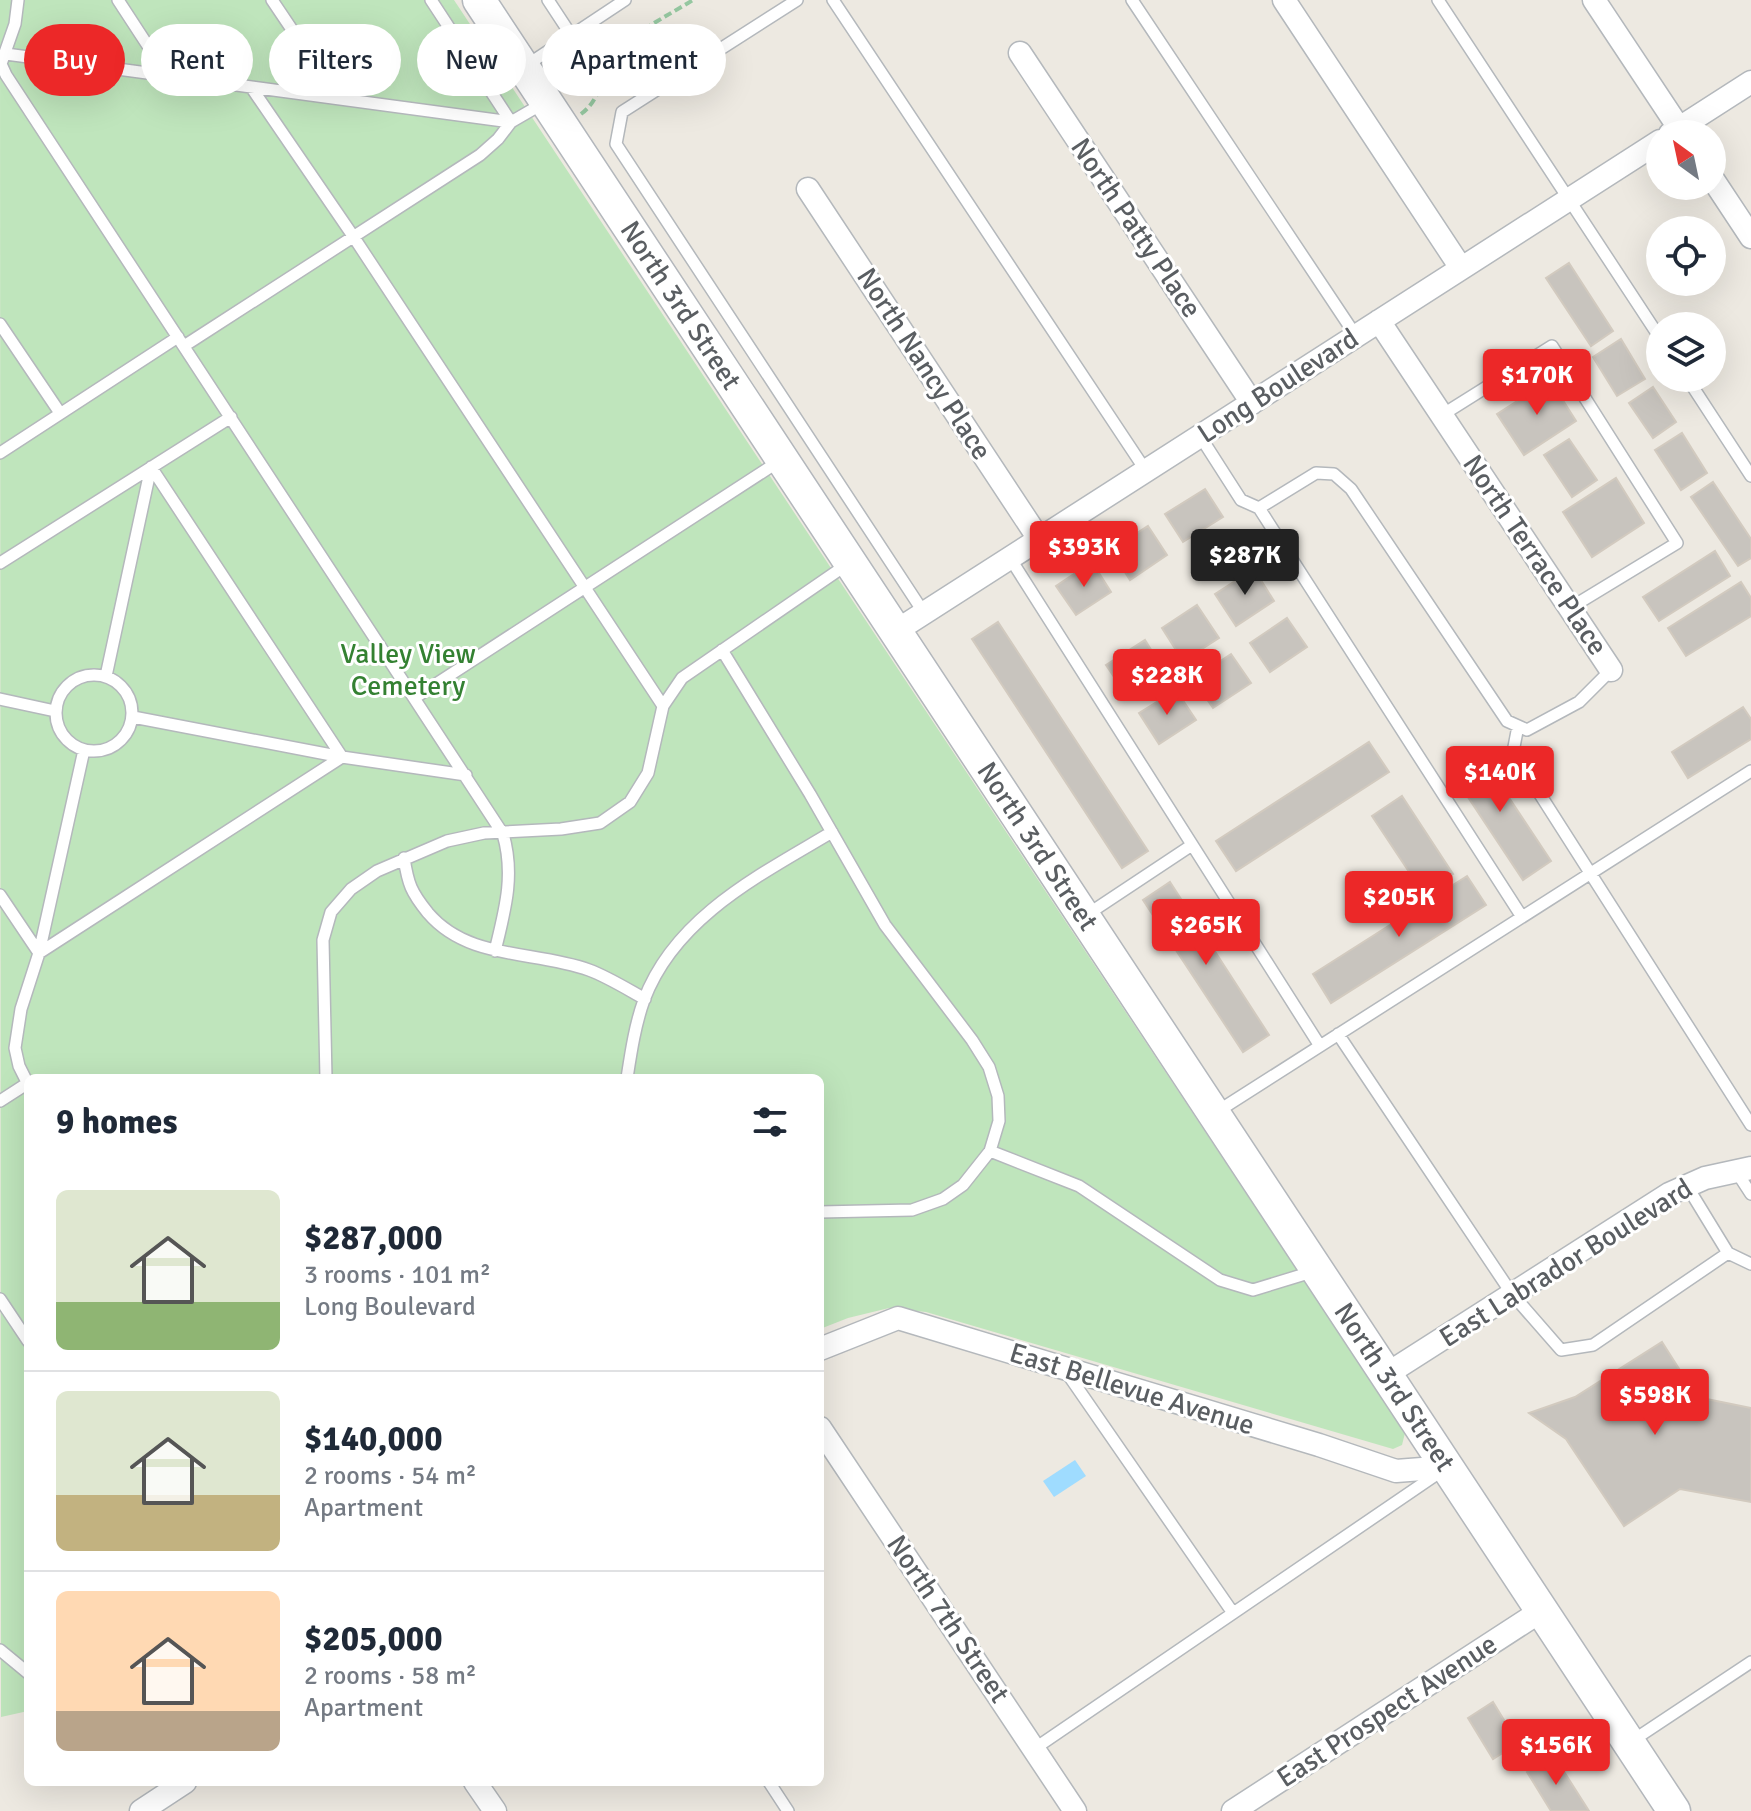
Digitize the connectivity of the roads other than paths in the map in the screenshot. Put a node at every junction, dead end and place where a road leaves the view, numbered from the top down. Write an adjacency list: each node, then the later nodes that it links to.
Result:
1 (18, 0): 19 (lane)
2 (118, 0): 17 (lane)
3 (272, 0): 25 (lane)
4 (431, 0): 29 (lane)
5 (479, 0): 14 (main road, North 3rd Street)
6 (548, 0): 15 (lane)
7 (797, 0): 60 (lane)
8 (833, 0): 51 (lane)
9 (1132, 0): 40 (lane)
10 (1284, 0): 36 (street)
11 (1438, 0): 32 (lane)
12 (1594, 0): 27 (street)
13 (621, 1): 16 (lane)
14 (495, 24)
15 (564, 24)
16 (587, 24)
17 (141, 35)
18 (1020, 53): 43 (street, North Patty Place)
19 (2, 61): 21 (lane); 41 (lane)
20 (526, 71): 26 (main road, North 3rd Street)
21 (141, 73)
22 (1751, 82): 28 (street)
23 (253, 87): 25 (lane)
24 (253, 90): 34 (lane)
25 (338, 98): 29 (lane)
26 (546, 101): 29 (lane); 49 (main road, North 3rd Street)
27 (1670, 120)
28 (1696, 120)
29 (511, 122): 34 (lane)
30 (1646, 150): 32 (street, Long Boulevard)
31 (808, 189): 54 (street, North Nancy Place)
32 (1569, 199): 36 (street, Long Boulevard); 37 (lane)
33 (1726, 199): 35 (street)
34 (353, 236): 41 (lane); 58 (lane)
35 (1751, 237)
36 (1461, 268): 38 (street, Long Boulevard)
37 (1646, 317)
38 (1379, 321): 40 (street, Long Boulevard); 45 (street, North Terrace Place)
39 (0, 324): 44 (lane)
40 (1356, 336): 43 (street, Long Boulevard)
41 (181, 341): 44 (lane); 46 (lane)
42 (1696, 392): 52 (lane)
43 (1252, 403): 47 (street, Long Boulevard)
44 (60, 413): 48 (lane)
45 (1442, 415): 59 (street, North Terrace Place); 59 (lane)
46 (231, 417): 50 (lane); 65 (lane)
47 (1200, 436): 51 (street, Long Boulevard); 53 (lane)
48 (0, 453)
49 (782, 459): 56 (main road, North 3rd Street); 58 (lane)
50 (151, 467): 57 (lane); 64 (lane); 72 (lane)
51 (1146, 471): 54 (street, Long Boulevard)
52 (1751, 476)
53 (1259, 508): 70 (lane); 82 (lane)
54 (1039, 539): 55 (street, Long Boulevard)
55 (1010, 558): 60 (street, Long Boulevard); 77 (lane)
56 (851, 562): 61 (main road, North 3rd Street); 62 (lane)
57 (0, 563)
58 (586, 588): 65 (lane); 67 (lane)
59 (1570, 608): 63 (street, North Terrace Place)
60 (924, 613): 61 (street, Long Boulevard)
61 (896, 631): 81 (main road, North 3rd Street)
62 (722, 650): 67 (lane); 75 (lane)
63 (1611, 670): 70 (lane)
64 (106, 676): 68 (lane); 69 (lane)
65 (416, 697): 74 (lane)
66 (0, 699): 68 (lane)
67 (663, 706): 76 (lane)
68 (55, 711): 71 (lane)
69 (133, 717): 71 (lane); 72 (lane)
70 (1518, 726): 79 (lane)
71 (84, 750): 84 (lane)
72 (342, 757): 74 (lane); 84 (lane)
73 (1751, 771): 79 (lane)
74 (466, 775): 76 (lane)
75 (832, 832): 85 (lane); 95 (lane)
76 (503, 834): 78 (lane); 83 (lane)
77 (1192, 845): 81 (lane); 87 (lane)
78 (404, 858): 83 (lane); 88 (lane)
79 (1591, 872): 82 (lane); 94 (lane)
80 (0, 895): 84 (lane)
81 (1085, 917): 93 (main road, North 3rd Street)
82 (1522, 917): 86 (lane)
83 (495, 951): 85 (lane)
84 (39, 953): 90 (lane)
85 (645, 999): 89 (lane)
86 (1338, 1034): 87 (lane); 103 (lane)
87 (1320, 1046): 93 (lane)
88 (326, 1074)
89 (628, 1074)
90 (24, 1076)
91 (24, 1086): 92 (lane)
92 (0, 1101)
93 (1214, 1113): 102 (main road, North 3rd Street)
94 (1751, 1125)
95 (990, 1151): 99 (lane); 102 (lane)
96 (1743, 1169): 97 (street, East Labrador Boulevard); 98 (lane)
97 (1687, 1186): 100 (lane); 103 (street, East Labrador Boulevard)
98 (1751, 1194)
99 (824, 1212)
100 (1728, 1253): 101 (lane); 103 (lane)
101 (1751, 1264)
102 (1318, 1270): 108 (main road, North 3rd Street)
103 (1512, 1294): 108 (street, East Labrador Boulevard)
104 (0, 1299): 105 (lane)
105 (24, 1335)
106 (824, 1347): 107 (street, East Bellevue Avenue)
107 (1064, 1368): 110 (street, East Bellevue Avenue); 112 (lane)
108 (1387, 1374): 110 (main road, North 3rd Street)
109 (824, 1434): 117 (street, North 7th Street)
110 (1448, 1467): 111 (main road, North 3rd Street); 112 (lane)
111 (1541, 1611): 116 (main road, North 3rd Street); 125 (street, East Prospect Avenue)
112 (1233, 1613): 117 (lane)
113 (0, 1650): 115 (lane)
114 (1751, 1662): 116 (lane)
115 (24, 1670)
116 (1629, 1743): 126 (main road, North 3rd Street)
117 (1034, 1749): 124 (street, North 7th Street)
118 (179, 1786): 121 (street)
119 (478, 1786): 122 (street)
120 (772, 1786): 123 (lane)
121 (141, 1811)
122 (495, 1811)
123 (788, 1811)
124 (1075, 1811)
125 (1233, 1811)
126 (1674, 1811)

